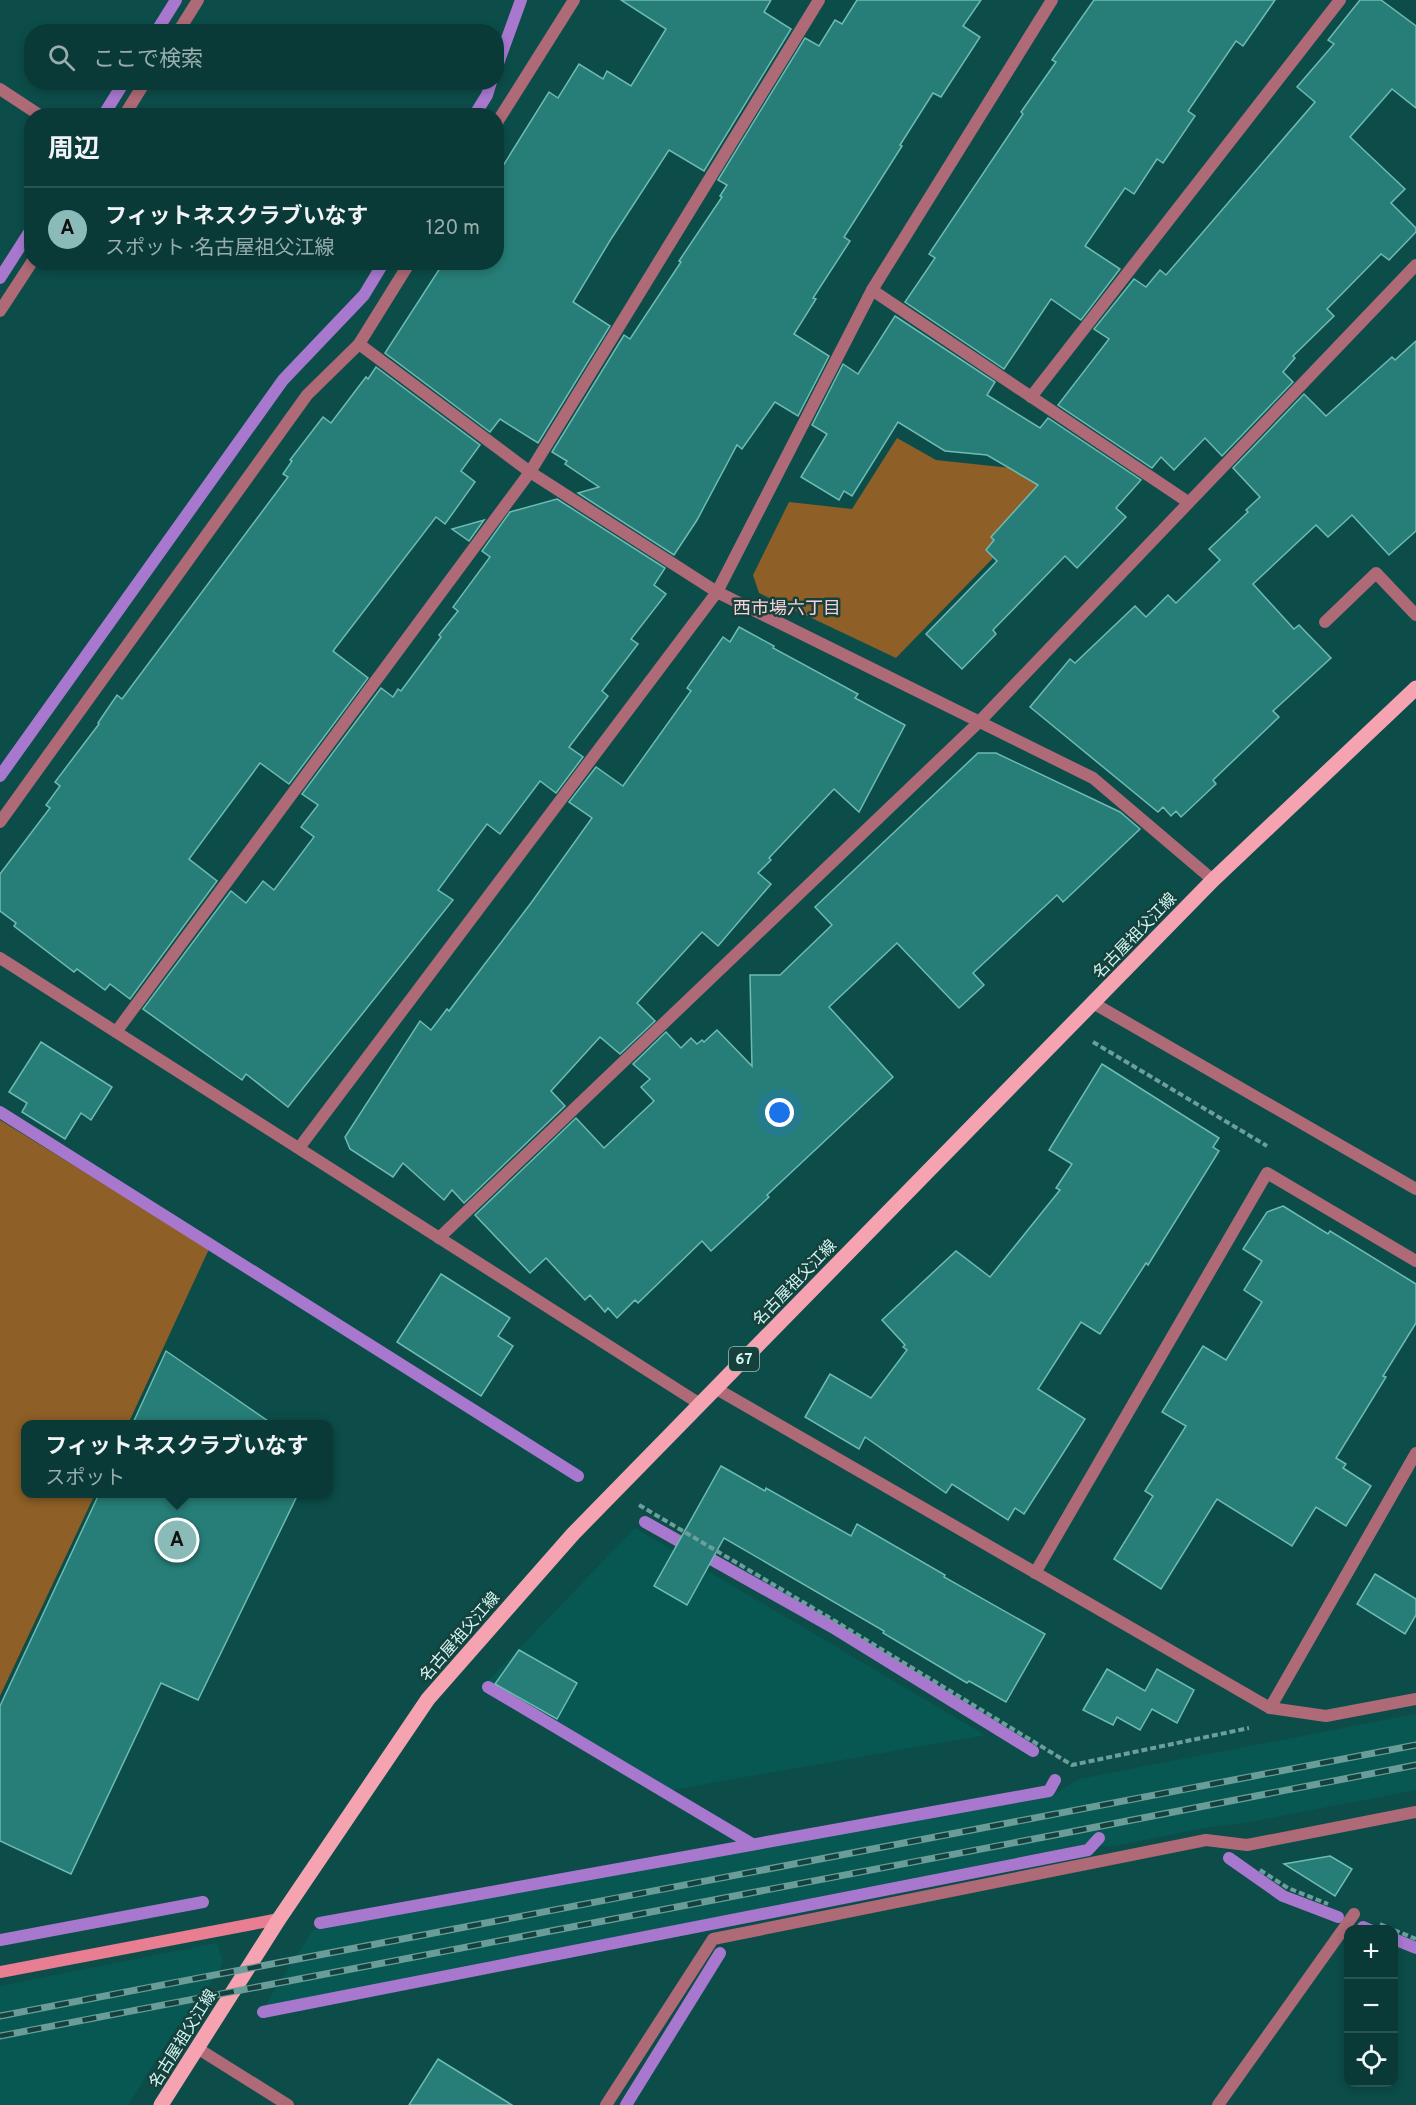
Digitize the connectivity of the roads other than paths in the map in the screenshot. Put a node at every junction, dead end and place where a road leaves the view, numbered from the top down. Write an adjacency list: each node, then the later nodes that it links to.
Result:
1 (198, 0): 6 (street)
2 (574, 0): 11 (street)
3 (819, 0): 19 (street)
4 (1052, 0): 15 (street)
5 (1340, 0): 18 (street)
6 (183, 24)
7 (0, 89): 9 (street)
8 (140, 90): 10 (street)
9 (29, 108)
10 (129, 108)
11 (504, 111)
12 (1416, 265): 20 (street)
13 (27, 270): 16 (street)
14 (405, 270): 17 (street)
15 (872, 290): 18 (street); 21 (street)
16 (0, 311)
17 (359, 344): 19 (street); 26 (street)
18 (1031, 397): 20 (street)
19 (530, 472): 21 (street); 30 (street)
20 (1188, 502): 25 (street)
21 (717, 592): 25 (street); 31 (street)
22 (1416, 615): 23 (street)
23 (1325, 622)
24 (1416, 688): 27 (main road, 名古屋祖父江線 / 67)
25 (979, 722): 27 (street); 33 (street)
26 (0, 822)
27 (1213, 880): 29 (main road, 名古屋祖父江線 / 67)
28 (0, 958): 30 (street)
29 (1093, 1003): 32 (street); 35 (main road, 名古屋祖父江線 / 67)
30 (116, 1032): 31 (street)
31 (299, 1148): 33 (street)
32 (1416, 1189)
33 (439, 1238): 36 (street)
34 (1416, 1261): 38 (street)
35 (715, 1388): 36 (main road, 名古屋祖父江線 / 67); 38 (street)
36 (700, 1404): 43 (main road, 名古屋祖父江線 / 67)
37 (1416, 1453): 40 (street)
38 (1035, 1573): 40 (street)
39 (1416, 1699): 40 (street)
40 (1270, 1708)
41 (1416, 1812): 48 (street)
42 (1354, 1914): 49 (street)
43 (279, 1919): 44 (street); 45 (main road, 名古屋祖父江線 / 67)
44 (0, 1972)
45 (197, 2048): 46 (main road, 名古屋祖父江線 / 67); 47 (street)
46 (161, 2105)
47 (288, 2105)
48 (606, 2105)
49 (1218, 2105)

